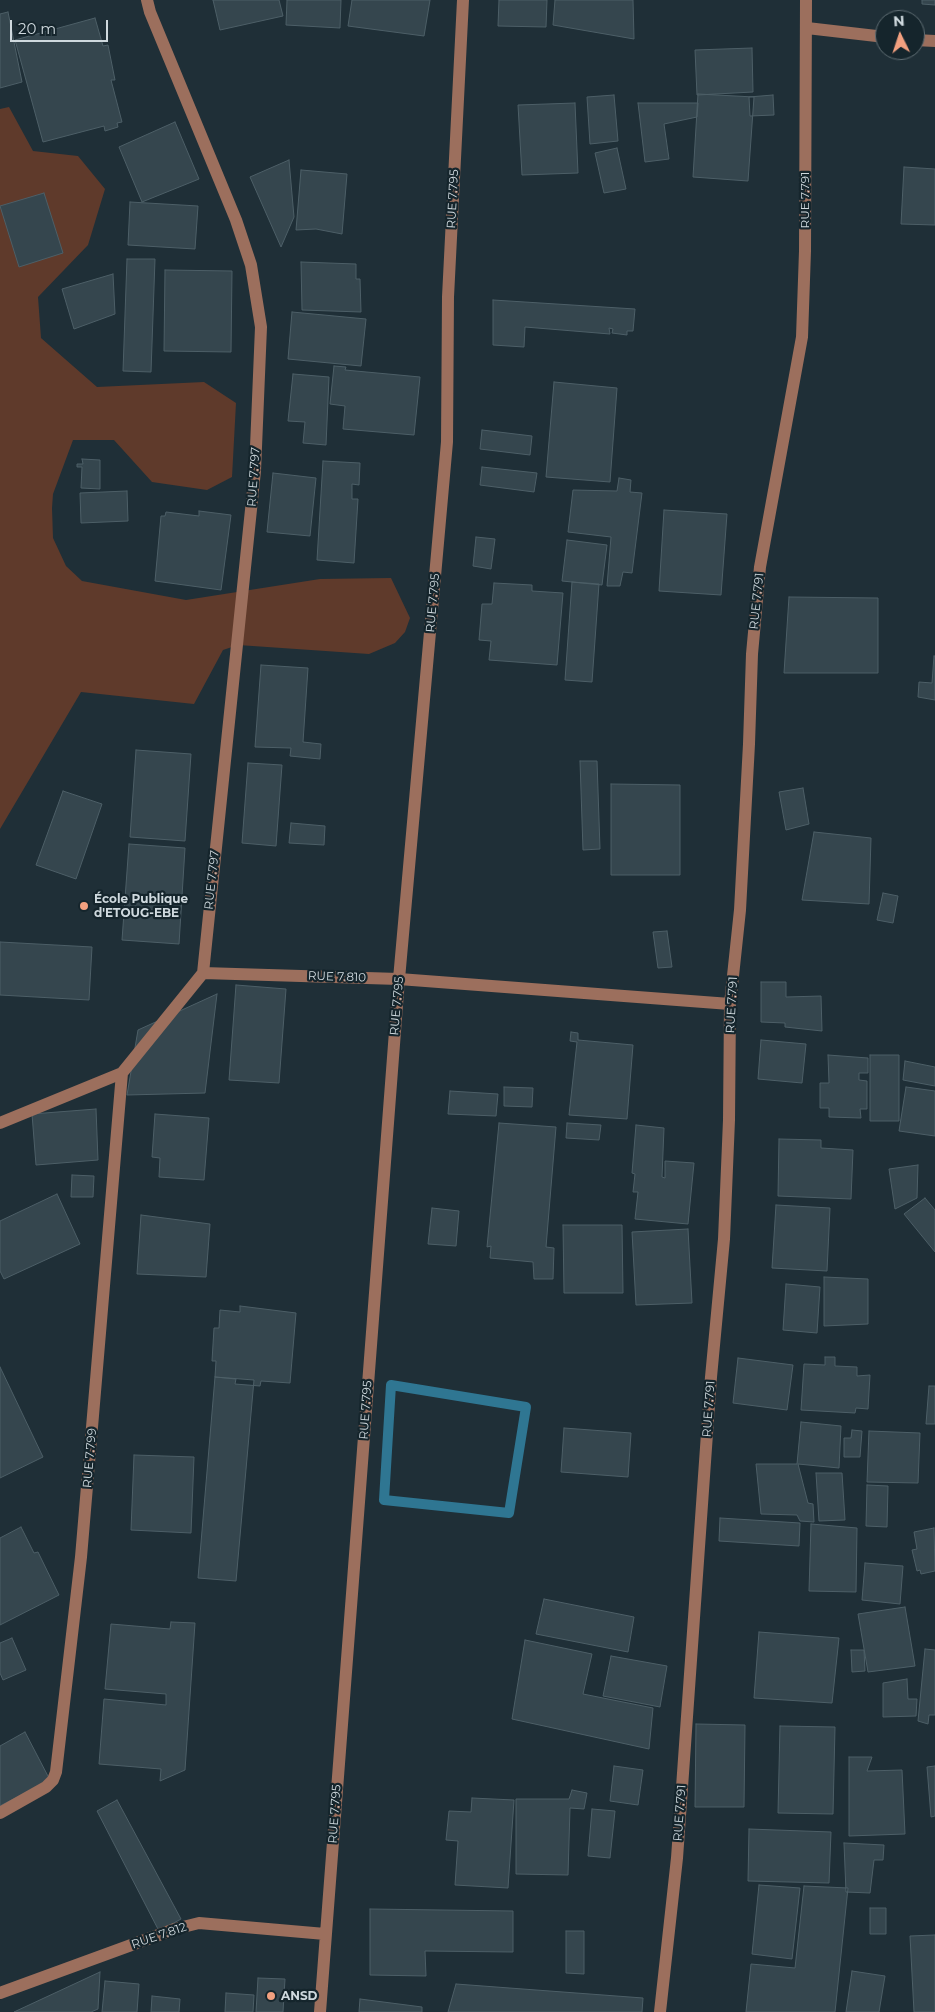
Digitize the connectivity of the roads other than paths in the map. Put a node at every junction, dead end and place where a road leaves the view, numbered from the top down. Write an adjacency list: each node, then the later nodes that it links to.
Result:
1 (147, 0): 6 (street, RUE 7.797)
2 (463, 0): 7 (street, RUE 7.795)
3 (806, 0): 4 (street, RUE 7.791)
4 (806, 28): 5 (street); 8 (street, RUE 7.791)
5 (875, 36)
6 (203, 973): 7 (street, RUE 7.810); 9 (street)
7 (399, 979): 8 (street, RUE 7.810); 12 (street, RUE 7.795)
8 (730, 1004): 15 (street, RUE 7.791)
9 (122, 1073): 10 (street); 11 (street, RUE 7.799)
10 (0, 1123)
11 (0, 1813)
12 (325, 1934): 13 (street, RUE 7.812); 14 (street, RUE 7.795)
13 (0, 1993)
14 (320, 2012)
15 (660, 2012)

